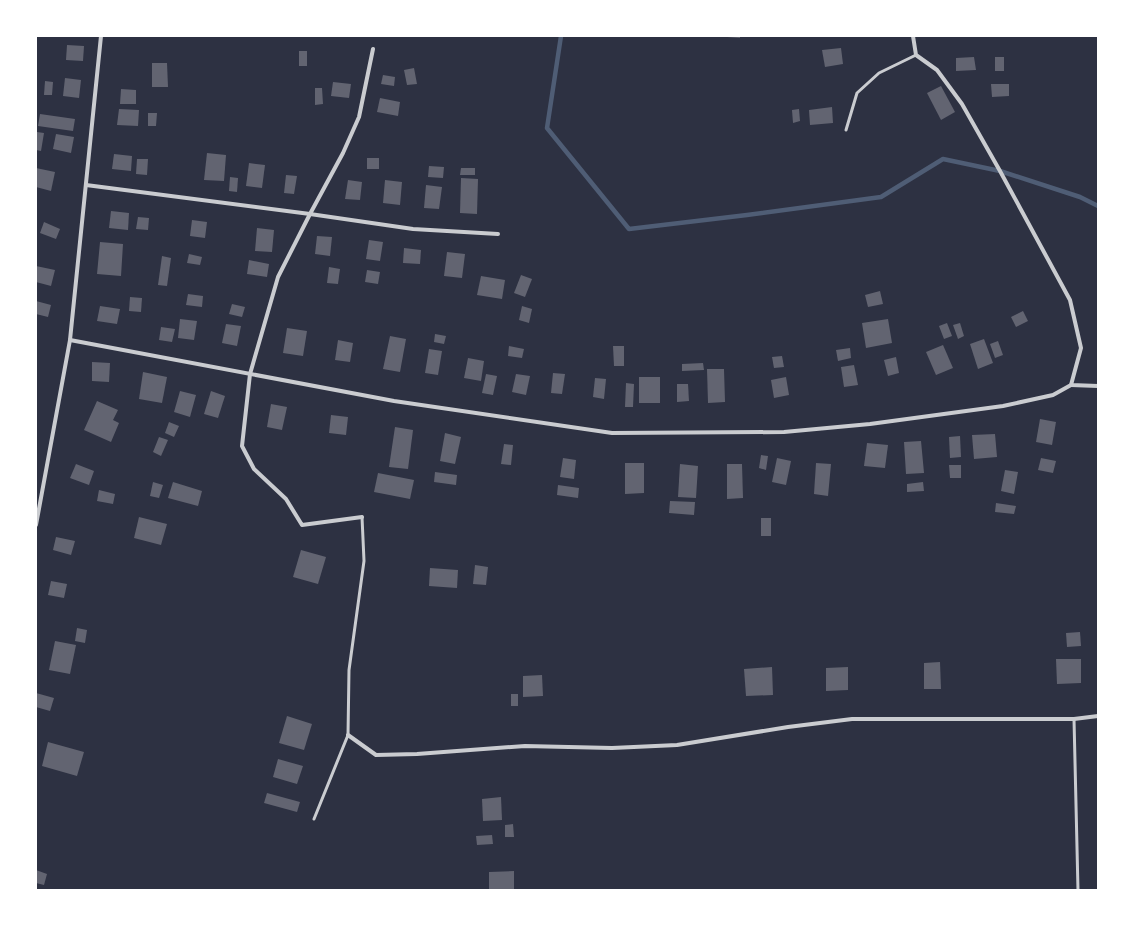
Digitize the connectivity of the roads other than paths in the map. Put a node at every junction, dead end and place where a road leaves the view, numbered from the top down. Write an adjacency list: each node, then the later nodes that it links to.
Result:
1 (101, 36): 6 (street)
2 (913, 36): 4 (street)
3 (373, 49): 7 (street)
4 (916, 55): 5 (lane); 11 (street)
5 (846, 130)
6 (86, 185): 7 (street); 9 (street)
7 (310, 214): 8 (street); 10 (street)
8 (498, 234)
9 (70, 340): 10 (street); 14 (street)
10 (250, 374): 11 (street); 13 (street)
11 (1071, 385): 12 (street)
12 (1098, 386)
13 (362, 516): 17 (lane)
14 (36, 525)
15 (1098, 716): 16 (street)
16 (1074, 719): 17 (street); 19 (lane)
17 (348, 735): 18 (lane)
18 (314, 818)
19 (1078, 890)

